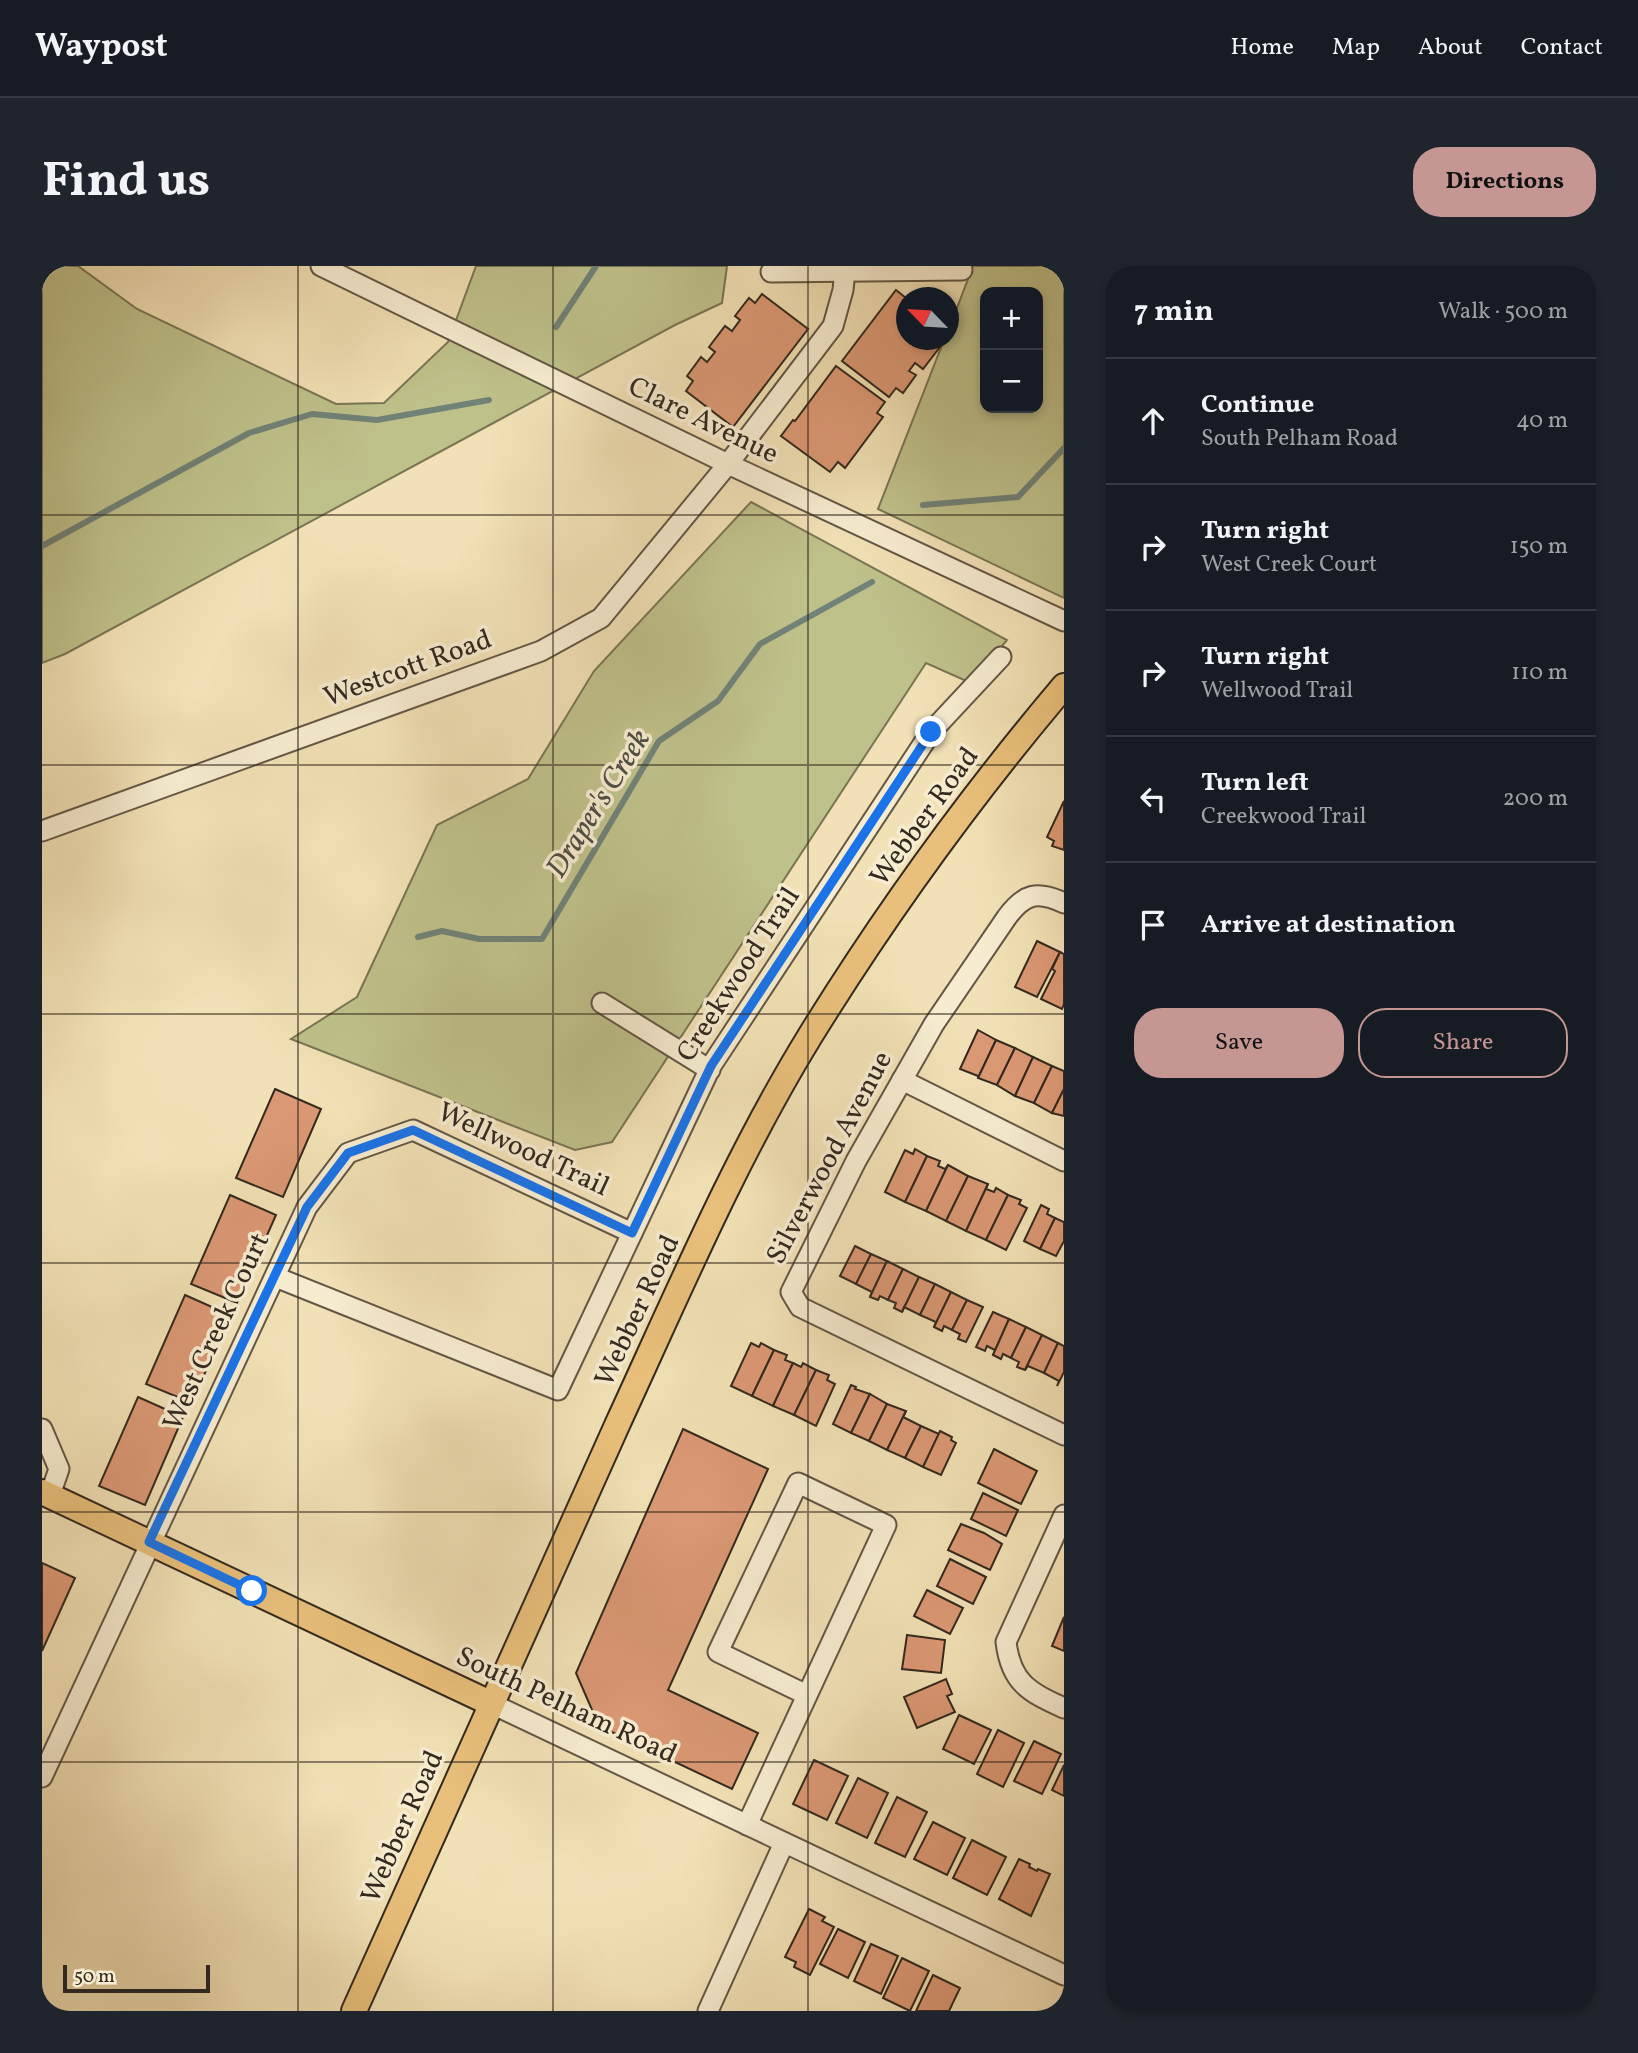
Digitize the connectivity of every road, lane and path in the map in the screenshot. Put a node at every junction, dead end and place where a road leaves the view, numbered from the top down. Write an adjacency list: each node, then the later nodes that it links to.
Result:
1 (321, 266): 5 (street, Clare Avenue)
2 (962, 270): 3 (street)
3 (845, 271): 4 (street); 5 (street, Westcott Road)
4 (771, 272)
5 (728, 464): 6 (street, Clare Avenue); 9 (street, Westcott Road)
6 (1064, 621)
7 (1001, 657): 12 (street, Creekwood Trail)
8 (1064, 686): 24 (main road, Webber Road)
9 (42, 831)
10 (1064, 903): 13 (street, Silverwood Avenue)
11 (602, 1003): 12 (street)
12 (710, 1070): 16 (street, Creekwood Trail)
13 (902, 1080): 15 (street); 19 (street, Silverwood Avenue)
14 (348, 1153): 16 (street, Wellwood Trail); 22 (street, West Creek Court)
15 (1064, 1160)
16 (632, 1233): 17 (street, Creekwood Trail)
17 (283, 1280)
18 (42, 1429): 20 (street)
19 (1064, 1435)
20 (46, 1494): 22 (main road, South Pelham Road)
21 (1064, 1515): 25 (street)
22 (149, 1542): 24 (main road, South Pelham Road); 26 (street, West Creek Court)
23 (807, 1695): 23 (street); 27 (street)
24 (490, 1703): 27 (street, South Pelham Road); 30 (main road, Webber Road)
25 (1064, 1708)
26 (42, 1777)
27 (747, 1825): 28 (street, South Pelham Road)
28 (784, 1843): 29 (street, South Pelham Road); 31 (street)
29 (1064, 1976)
30 (354, 2011)
31 (708, 2011)

